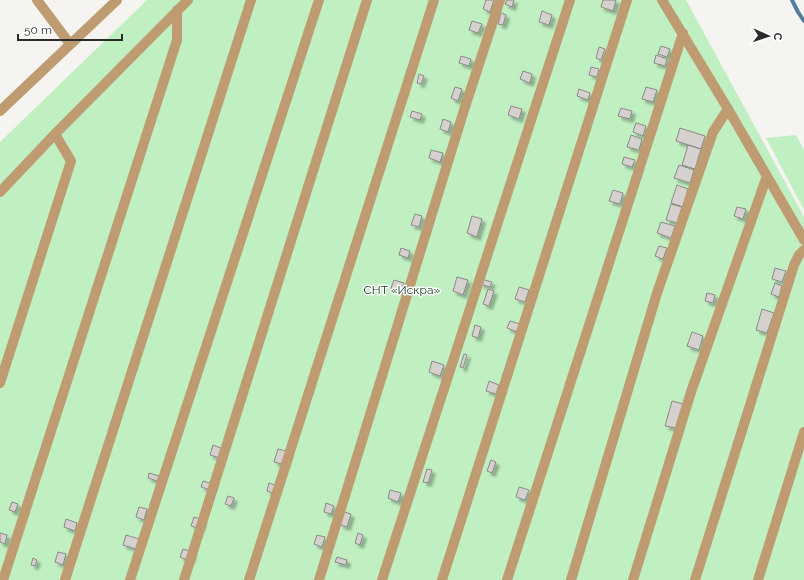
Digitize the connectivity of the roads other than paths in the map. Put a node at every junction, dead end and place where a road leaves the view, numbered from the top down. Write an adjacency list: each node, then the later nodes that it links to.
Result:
1 (37, 0): 14 (lane)
2 (117, 0): 14 (lane)
3 (188, 0): 12 (lane)
4 (251, 0): 25 (lane)
5 (319, 0): 26 (lane)
6 (367, 0): 27 (lane)
7 (434, 0): 28 (lane)
8 (500, 0): 29 (lane)
9 (570, 0): 30 (lane)
10 (627, 0): 31 (lane)
11 (662, 0): 13 (lane)
12 (177, 10): 17 (lane); 24 (lane)
13 (683, 33): 15 (lane); 32 (lane)
14 (70, 44): 16 (lane)
15 (728, 109): 18 (lane); 33 (lane)
16 (0, 111)
17 (55, 134): 19 (lane); 22 (lane)
18 (767, 176): 20 (lane); 34 (lane)
19 (0, 192)
20 (804, 240)
21 (804, 250): 35 (lane)
22 (0, 383)
23 (804, 432): 36 (lane)
24 (3, 580)
25 (65, 580)
26 (130, 580)
27 (184, 580)
28 (250, 580)
29 (319, 580)
30 (382, 580)
31 (442, 580)
32 (507, 580)
33 (571, 580)
34 (633, 580)
35 (695, 580)
36 (758, 580)

